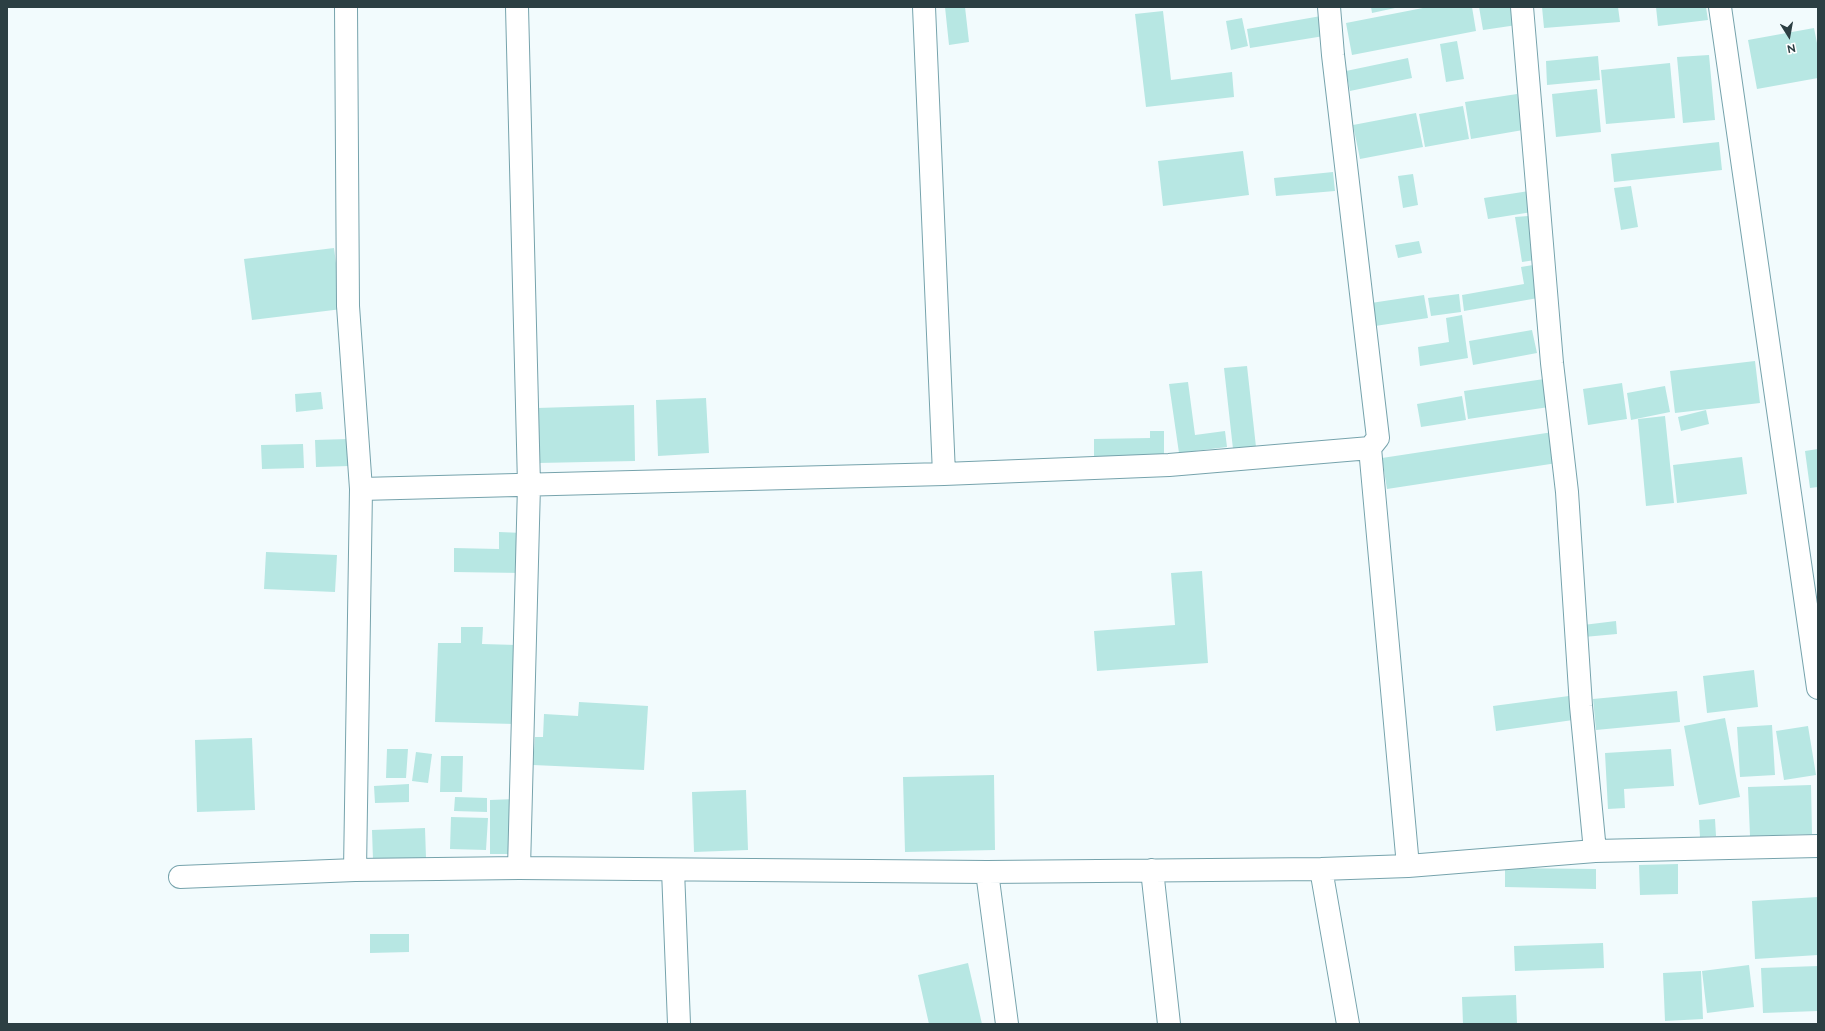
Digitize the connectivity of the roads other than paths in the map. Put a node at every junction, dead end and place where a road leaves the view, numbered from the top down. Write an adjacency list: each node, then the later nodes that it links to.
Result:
1 (346, 7): 10 (street)
2 (517, 7): 9 (street)
3 (924, 7): 8 (street)
4 (1329, 7): 7 (street)
5 (1522, 7): 13 (street)
6 (1720, 7): 11 (street)
7 (1370, 448): 8 (street); 14 (street)
8 (944, 474): 9 (street)
9 (528, 485): 10 (street); 15 (street)
10 (360, 489): 17 (street)
11 (1818, 688)
12 (1818, 846): 13 (street)
13 (1595, 852): 14 (street)
14 (1408, 866): 16 (street)
15 (519, 868): 17 (street); 18 (street)
16 (1321, 869): 19 (street); 25 (street)
17 (355, 870): 21 (street)
18 (673, 870): 20 (street); 22 (street)
19 (1152, 870): 20 (street); 24 (street)
20 (987, 872): 23 (street)
21 (180, 877)
22 (678, 1024)
23 (1007, 1024)
24 (1169, 1024)
25 (1348, 1024)

